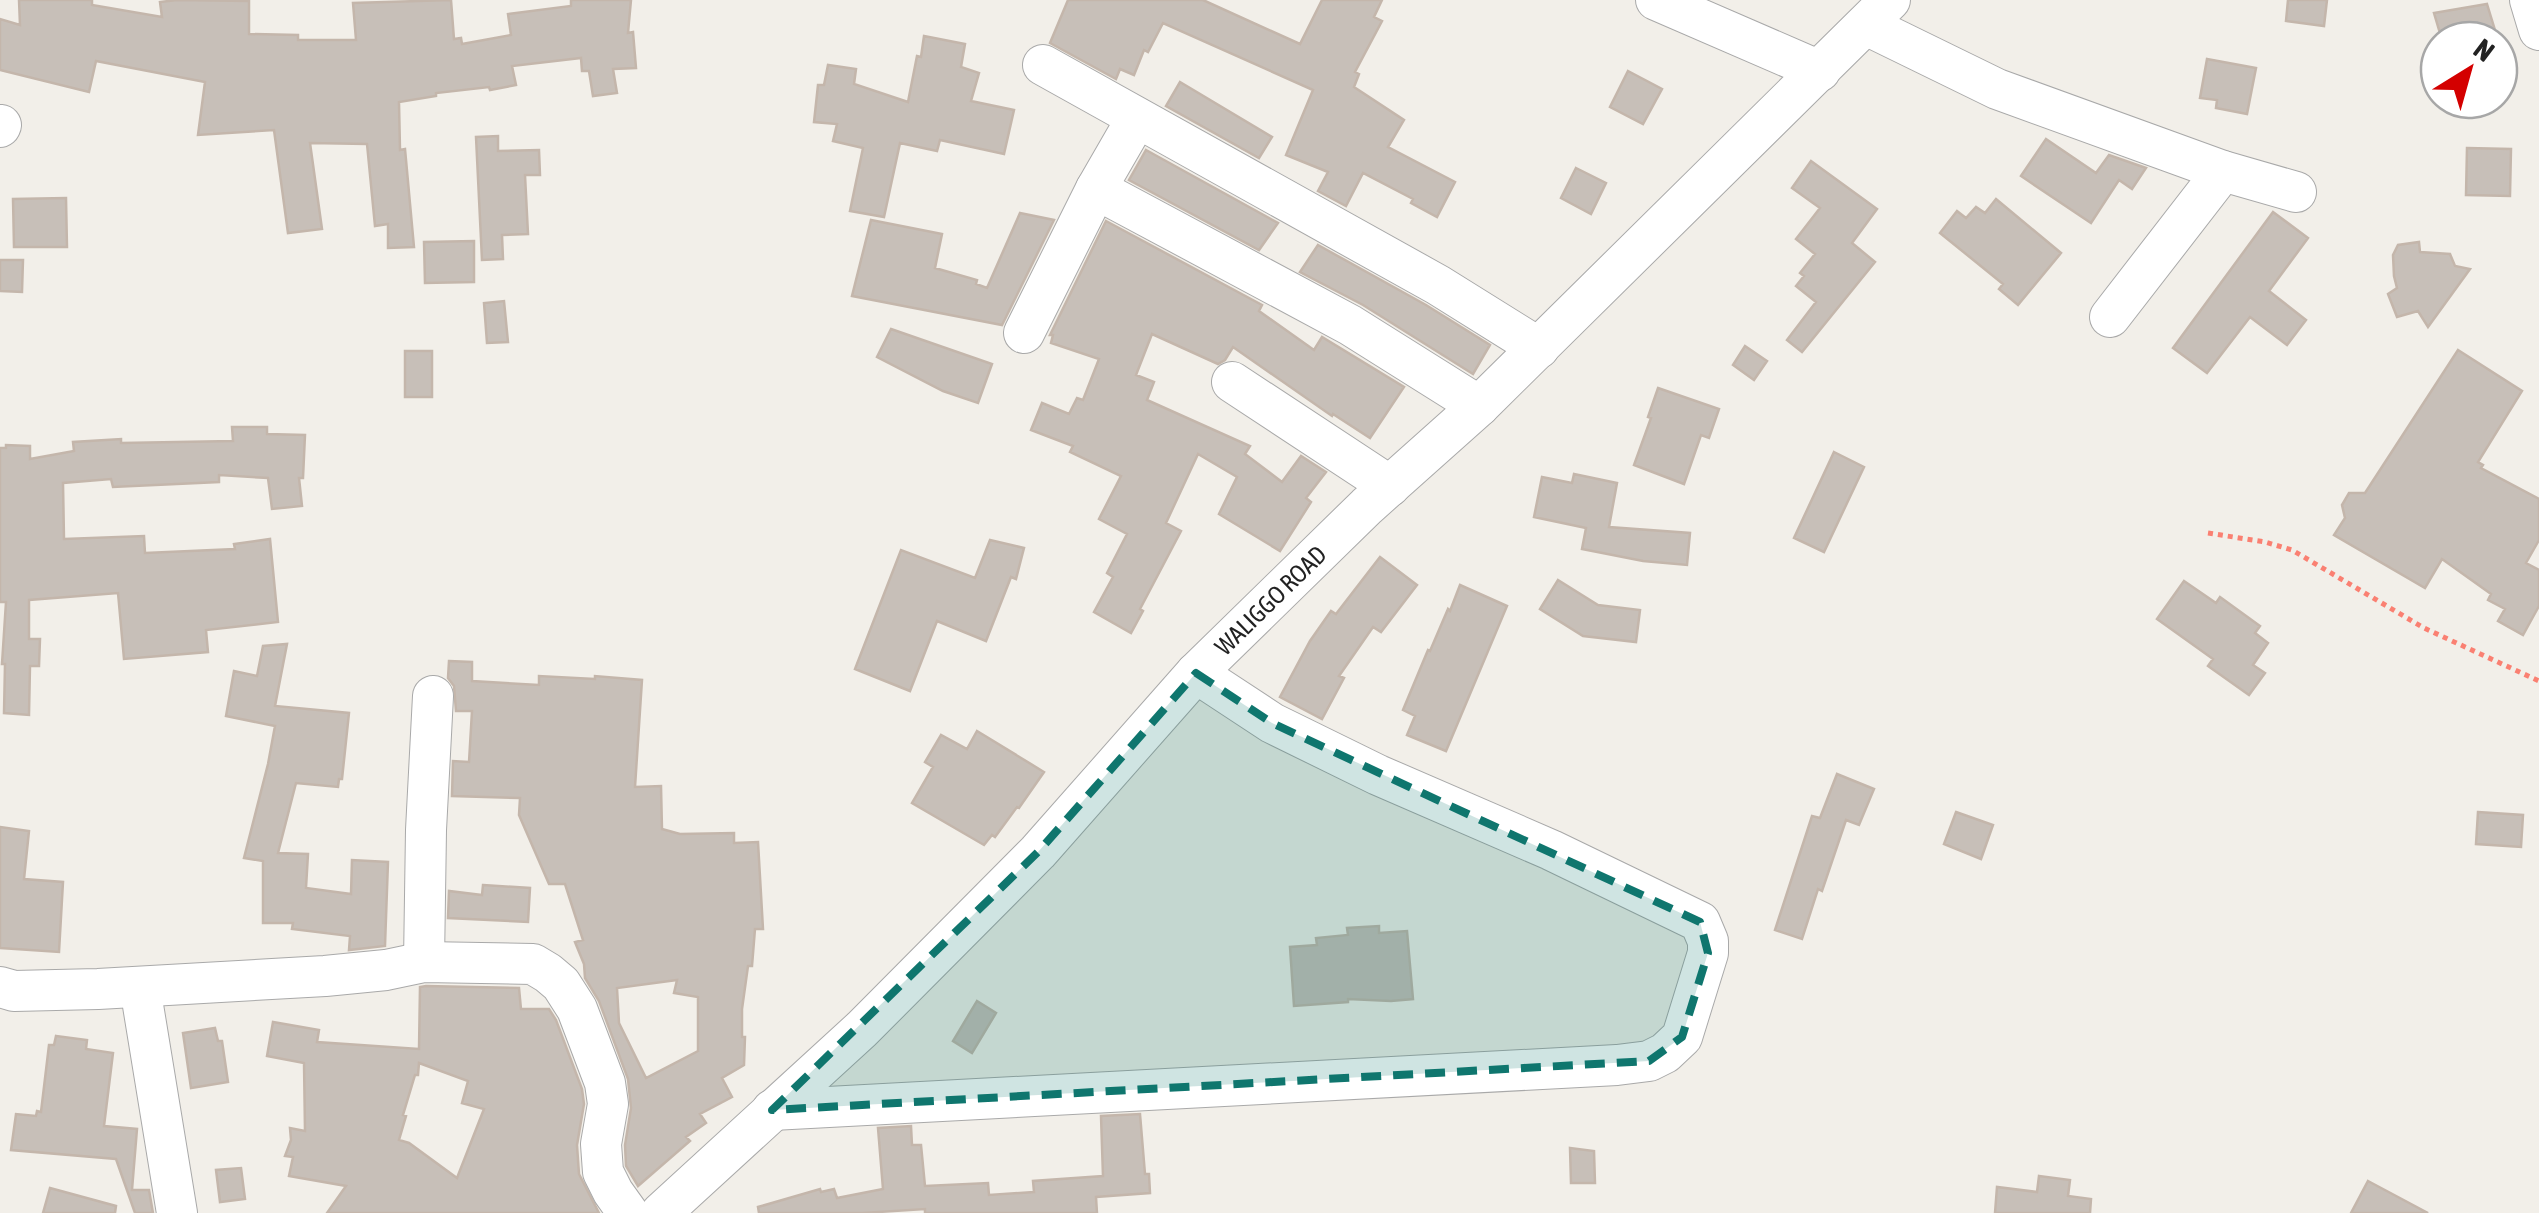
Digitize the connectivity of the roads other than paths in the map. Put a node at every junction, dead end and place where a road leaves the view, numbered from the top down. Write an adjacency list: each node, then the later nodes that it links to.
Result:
1 (1656, 0): 6 (street)
2 (2530, 0): 4 (street)
3 (1878, 12): 6 (street, WALIGGO ROAD); 8 (street)
4 (2539, 30)
5 (1042, 64): 7 (street)
6 (1820, 71): 13 (street, WALIGGO ROAD)
7 (1137, 118): 9 (street); 13 (street)
8 (2223, 171): 10 (street); 11 (street)
9 (1096, 188): 12 (street); 15 (street)
10 (2296, 192)
11 (2110, 317)
12 (1024, 333)
13 (1538, 348): 15 (street, WALIGGO ROAD)
14 (1232, 382): 16 (street)
15 (1479, 406): 16 (street, WALIGGO ROAD)
16 (1390, 486): 17 (street, WALIGGO ROAD)
17 (1196, 674): 22 (street, WALIGGO ROAD); 22 (street)
18 (433, 696): 19 (street)
19 (424, 962): 21 (street); 24 (street)
20 (0, 986): 21 (street)
21 (140, 987): 23 (street)
22 (772, 1110): 25 (street, WALIGGO ROAD)
23 (177, 1213)
24 (628, 1213)
25 (661, 1213)

